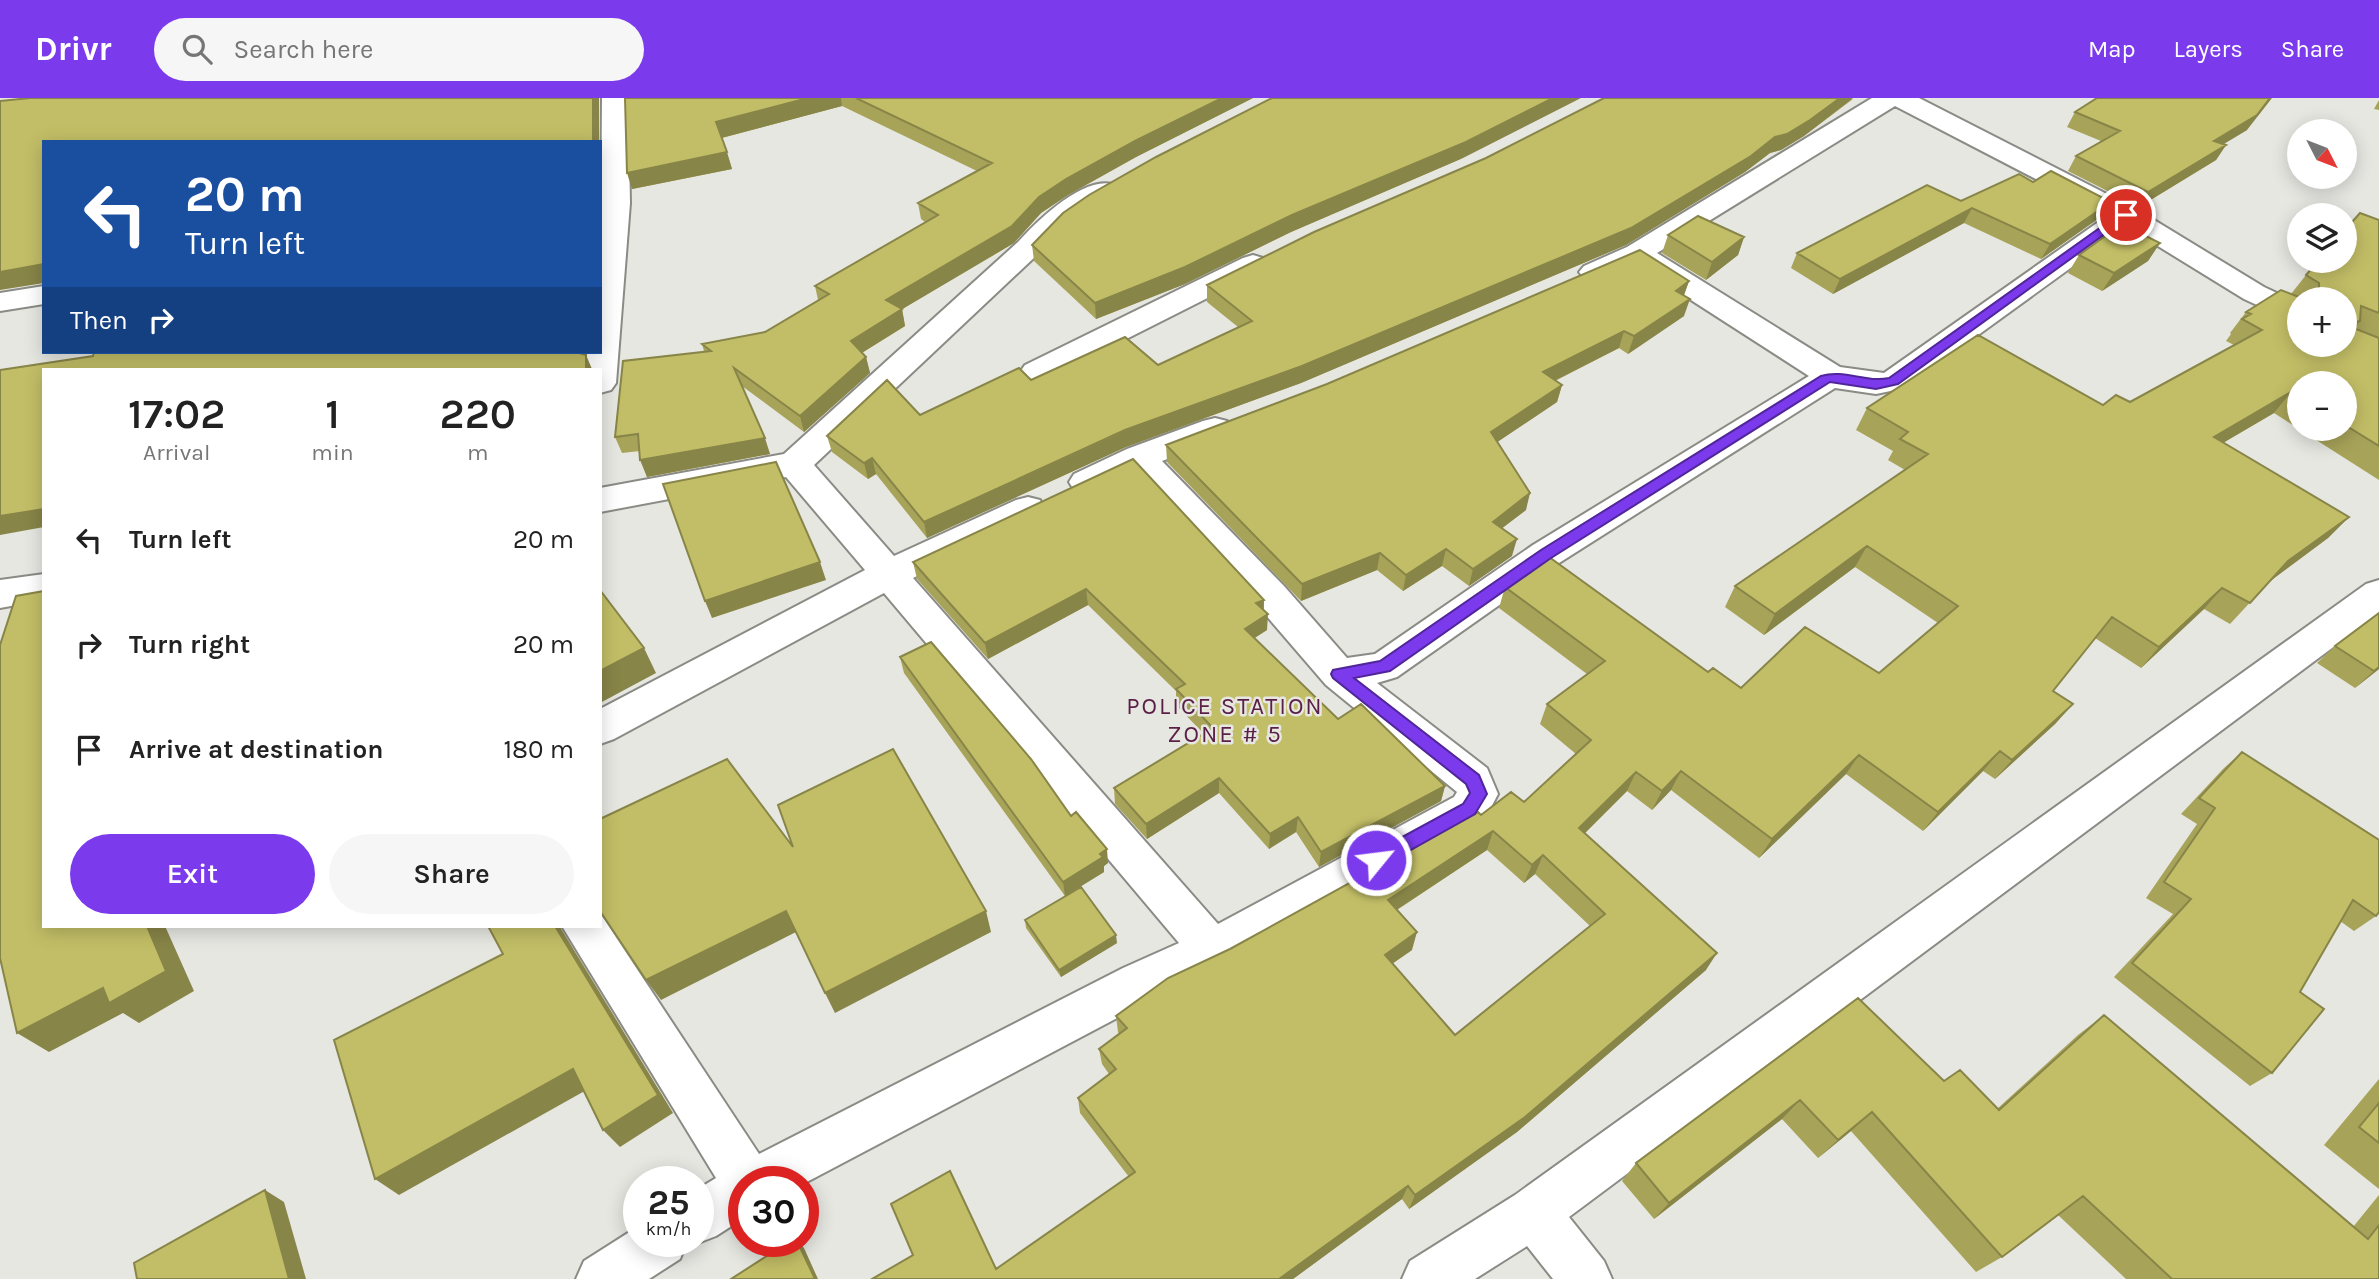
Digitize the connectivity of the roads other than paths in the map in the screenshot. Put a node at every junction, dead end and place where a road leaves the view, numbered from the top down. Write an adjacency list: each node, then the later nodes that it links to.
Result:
1 (615, 98): 5 (street)
2 (1890, 98): 8 (street)
3 (1900, 98): 6 (street)
4 (1124, 178): 18 (street)
5 (608, 205): 13 (street)
6 (2126, 215): 12 (street); 15 (street)
7 (1278, 252): 14 (street)
8 (1637, 253): 9 (street); 15 (street)
9 (1564, 285)
10 (42, 295): 11 (street)
11 (0, 302)
12 (2287, 310)
13 (602, 338)
14 (1035, 372)
15 (1833, 377): 24 (street)
16 (1250, 415): 17 (street)
17 (1139, 457): 20 (street); 24 (street)
18 (794, 464): 19 (street); 20 (street)
19 (602, 500)
20 (888, 574): 25 (street); 27 (street)
21 (42, 587): 22 (street)
22 (0, 594)
23 (2379, 594): 30 (street)
24 (1339, 674): 27 (street)
25 (602, 727)
26 (585, 928): 28 (street)
27 (1212, 950): 29 (street)
28 (737, 1166)
29 (787, 1166)
30 (1533, 1213): 33 (street); 34 (street)
31 (637, 1257): 32 (street)
32 (602, 1279)
33 (1428, 1279)
34 (1586, 1279)

